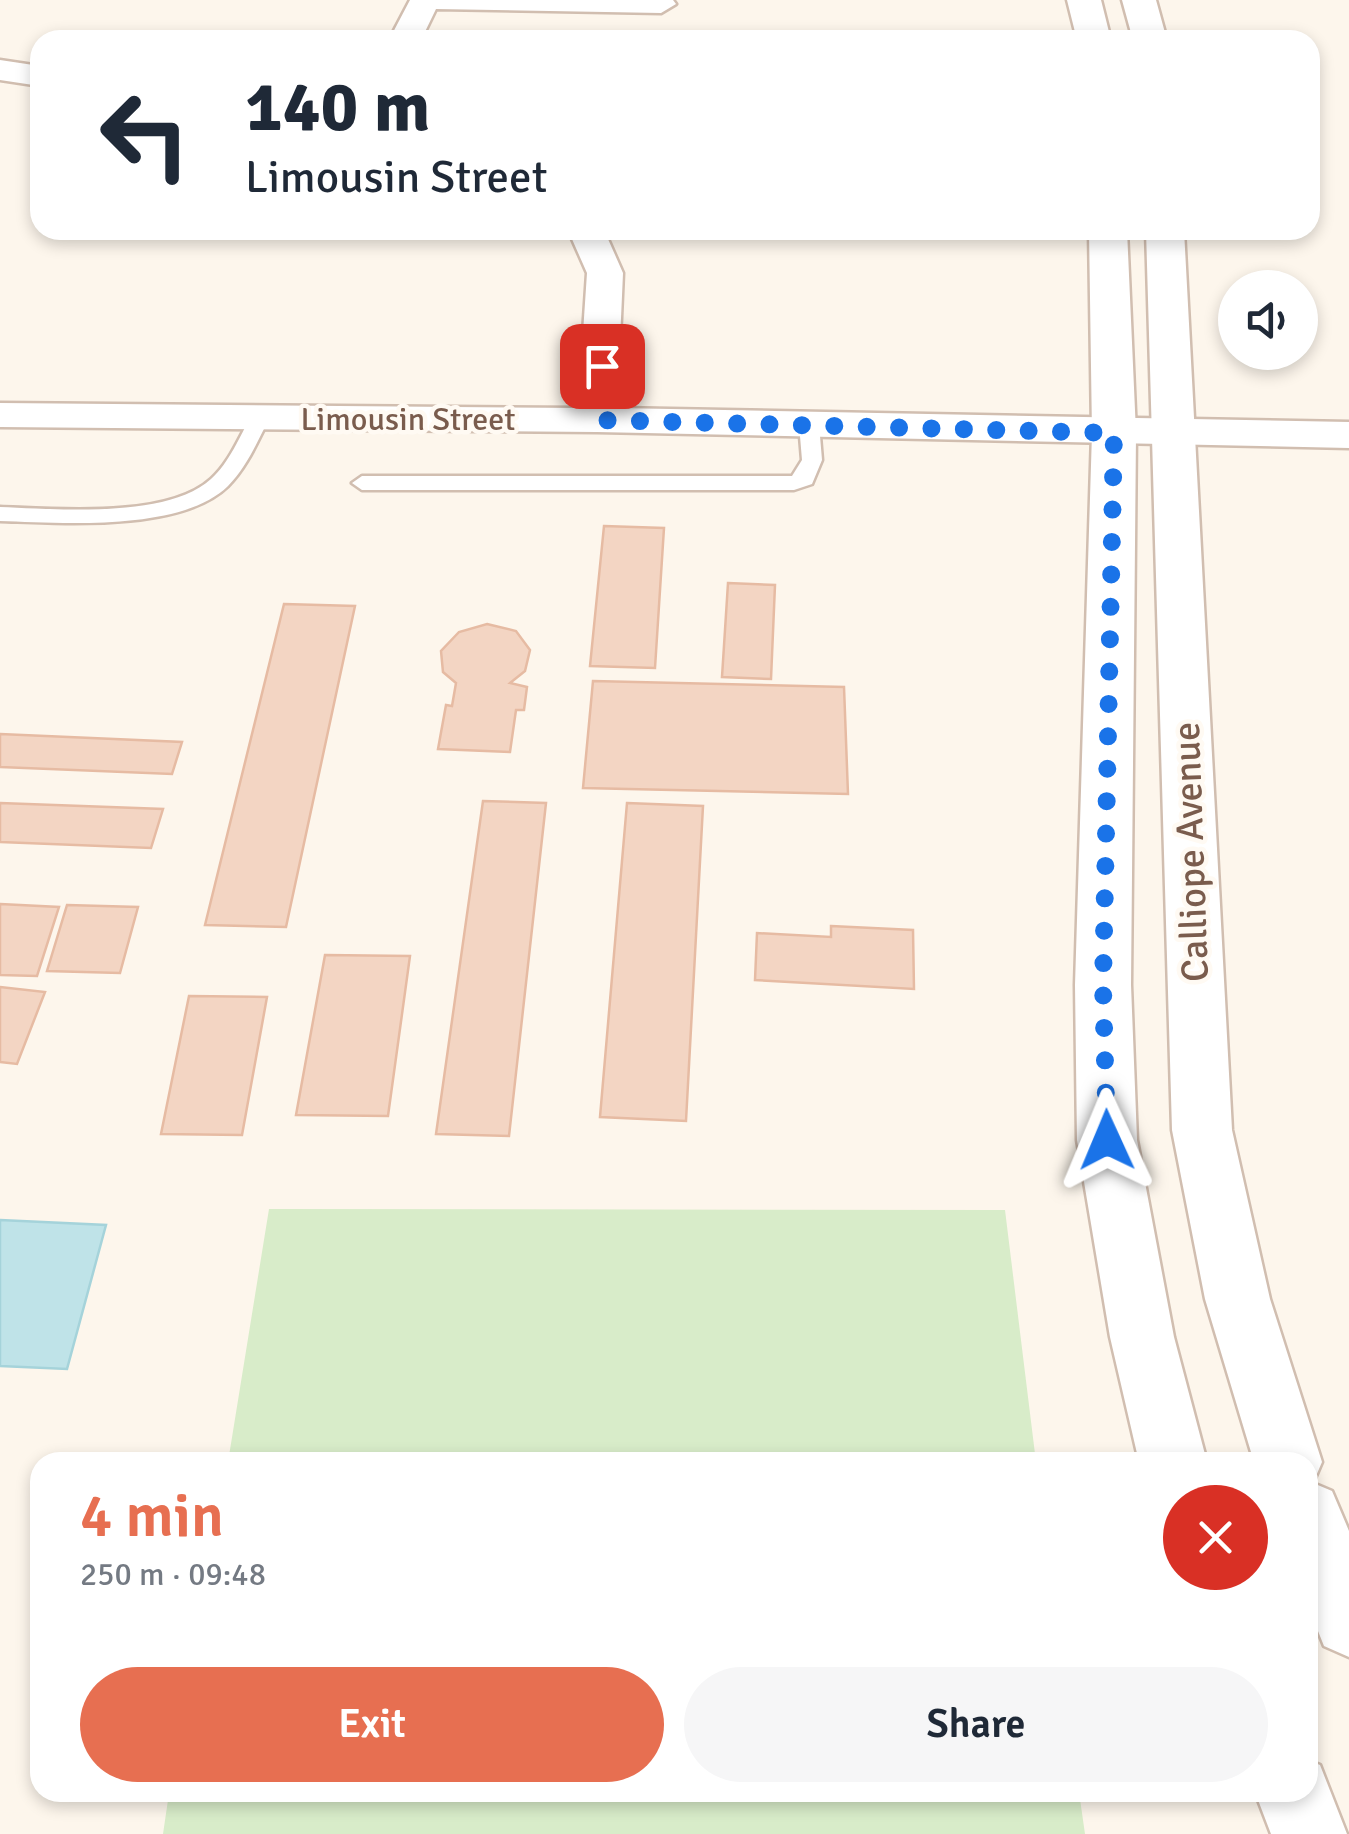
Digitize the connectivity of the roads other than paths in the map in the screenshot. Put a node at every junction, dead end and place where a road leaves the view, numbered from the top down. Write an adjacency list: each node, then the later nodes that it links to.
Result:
1 (425, 0): 6 (street)
2 (435, 0): 5 (street)
3 (1084, 0): 7 (street)
4 (1139, 0): 8 (street)
5 (661, 4)
6 (410, 30)
7 (1092, 30)
8 (1147, 30)
9 (0, 70): 10 (street)
10 (30, 74)
11 (590, 240): 16 (street)
12 (1108, 240): 18 (street, Calliope Avenue)
13 (1166, 240): 19 (street, Calliope Avenue)
14 (0, 415): 15 (street, Limousin Street)
15 (259, 419): 16 (street, Limousin Street); 22 (lane)
16 (597, 420): 17 (street, Limousin Street)
17 (809, 424): 18 (street, Limousin Street); 21 (lane)
18 (1114, 433): 19 (street, Limousin Street); 23 (street, Calliope Avenue)
19 (1176, 433): 20 (street, Limousin Street); 24 (street, Calliope Avenue)
20 (1349, 436)
21 (362, 483)
22 (0, 514)
23 (1171, 1452)
24 (1284, 1452)
25 (1318, 1541): 26 (street)
26 (1349, 1620)
27 (1298, 1802): 28 (street)
28 (1309, 1834)

